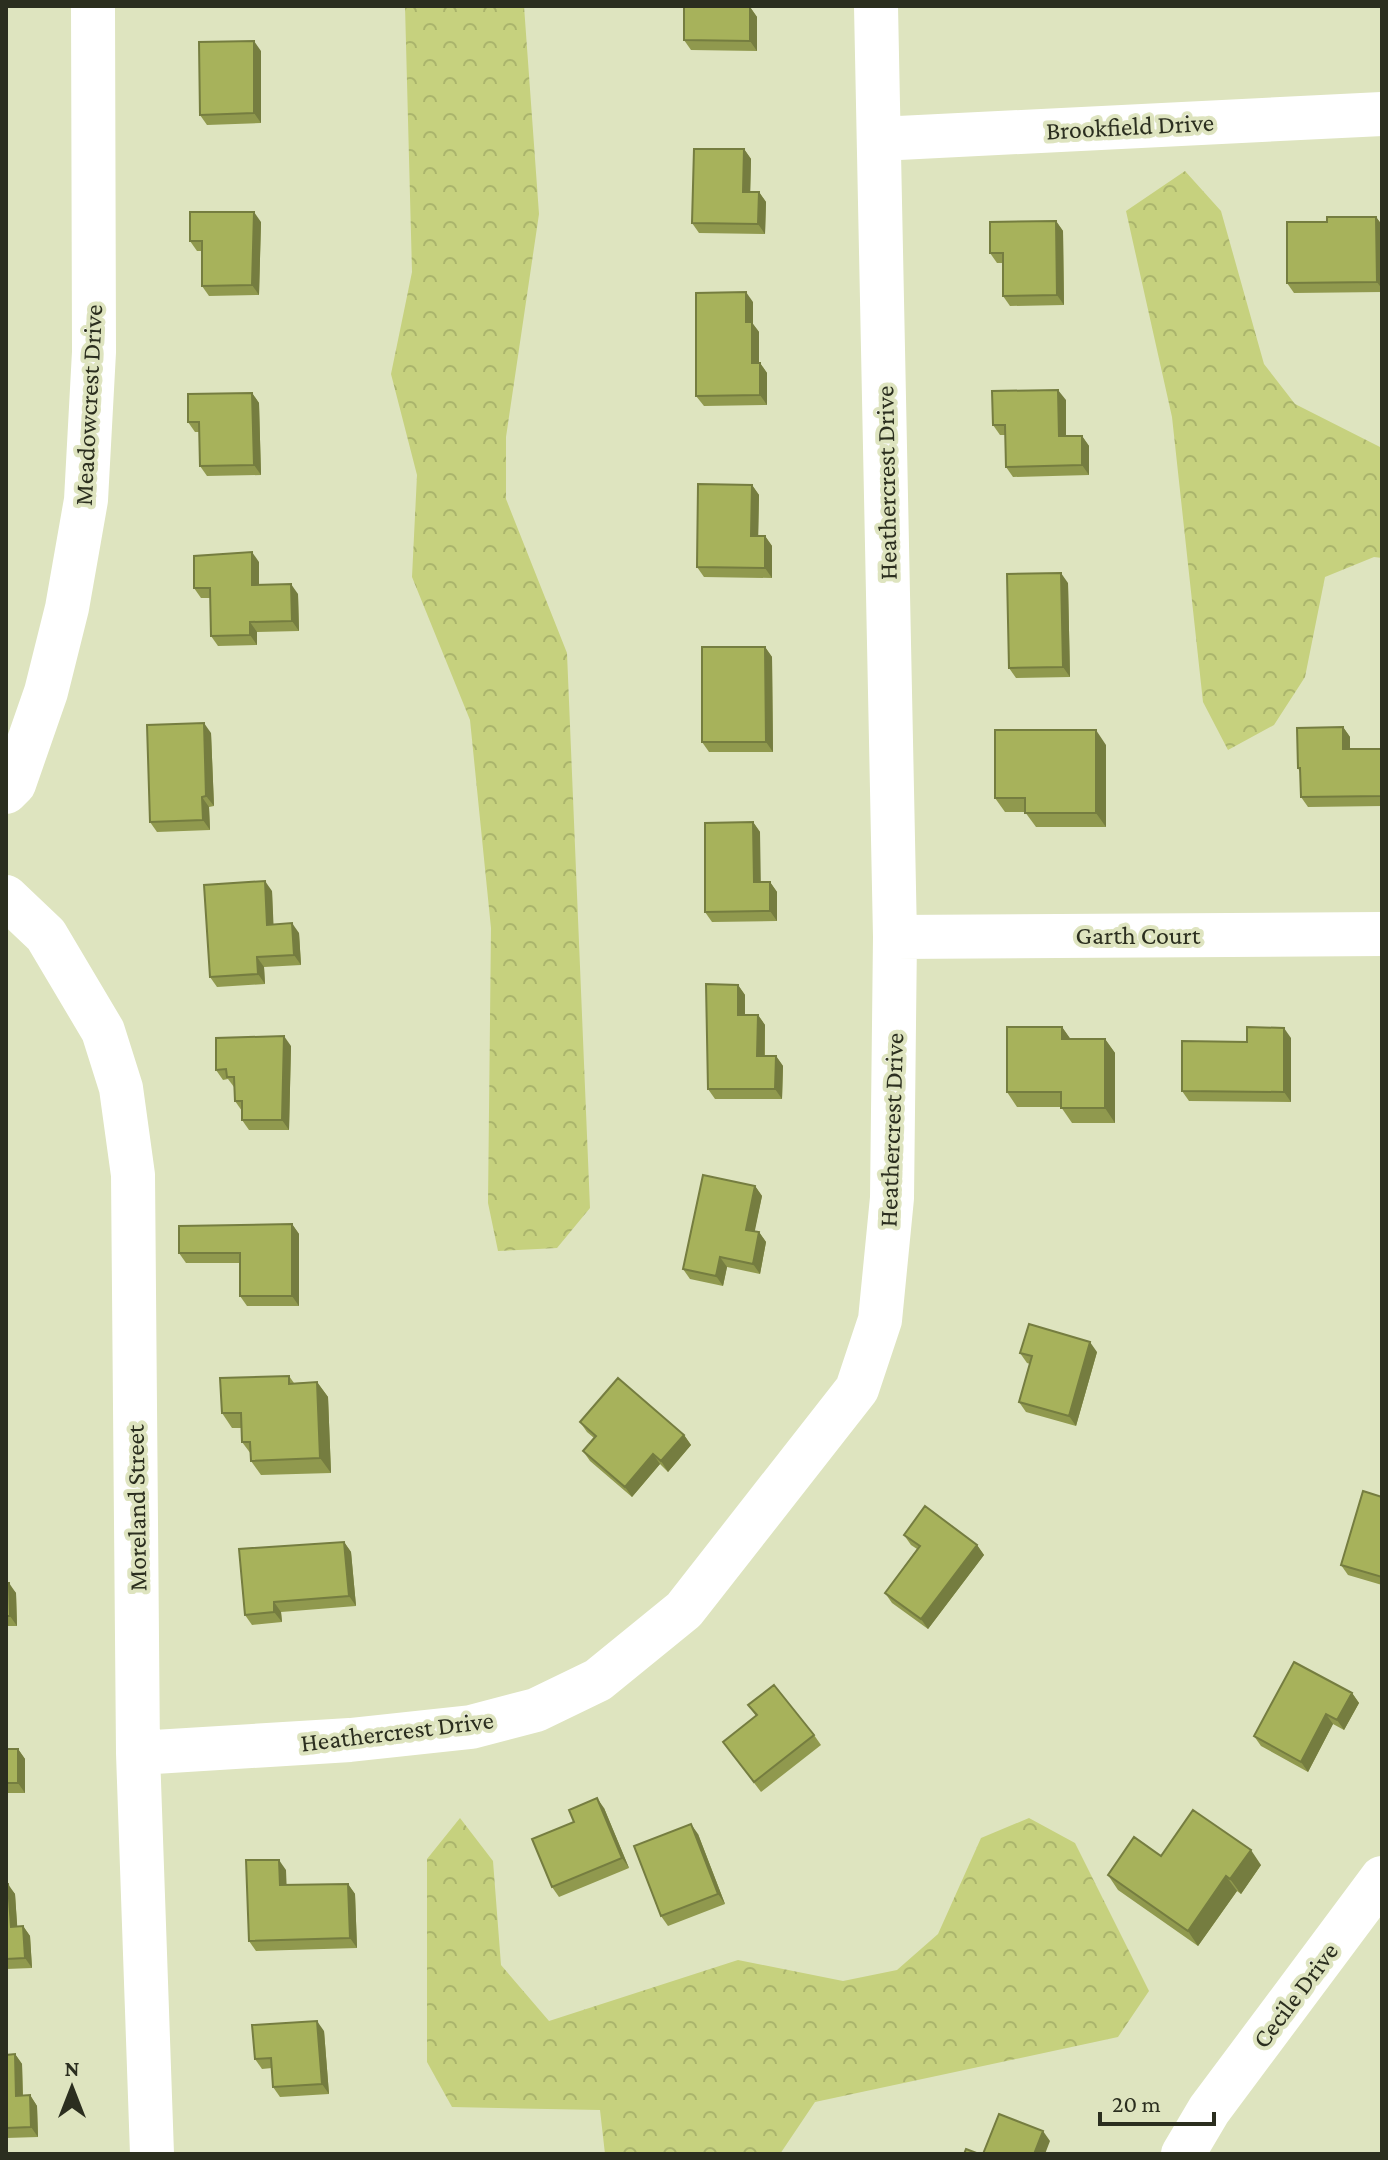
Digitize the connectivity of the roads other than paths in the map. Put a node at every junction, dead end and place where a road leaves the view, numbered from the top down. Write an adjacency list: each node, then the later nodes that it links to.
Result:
1 (93, 6): 5 (street, Meadowcrest Drive)
2 (876, 6): 4 (street, Heathercrest Drive)
3 (1382, 114): 4 (street, Brookfield Drive)
4 (879, 139): 8 (street, Heathercrest Drive)
5 (6, 792)
6 (6, 897): 9 (street, Moreland Street)
7 (1382, 934): 8 (street, Garth Court)
8 (895, 937): 9 (street, Heathercrest Drive)
9 (138, 1753): 11 (street, Moreland Street)
10 (1382, 1878): 12 (street, Cecile Drive)
11 (152, 2154)
12 (1183, 2154)

